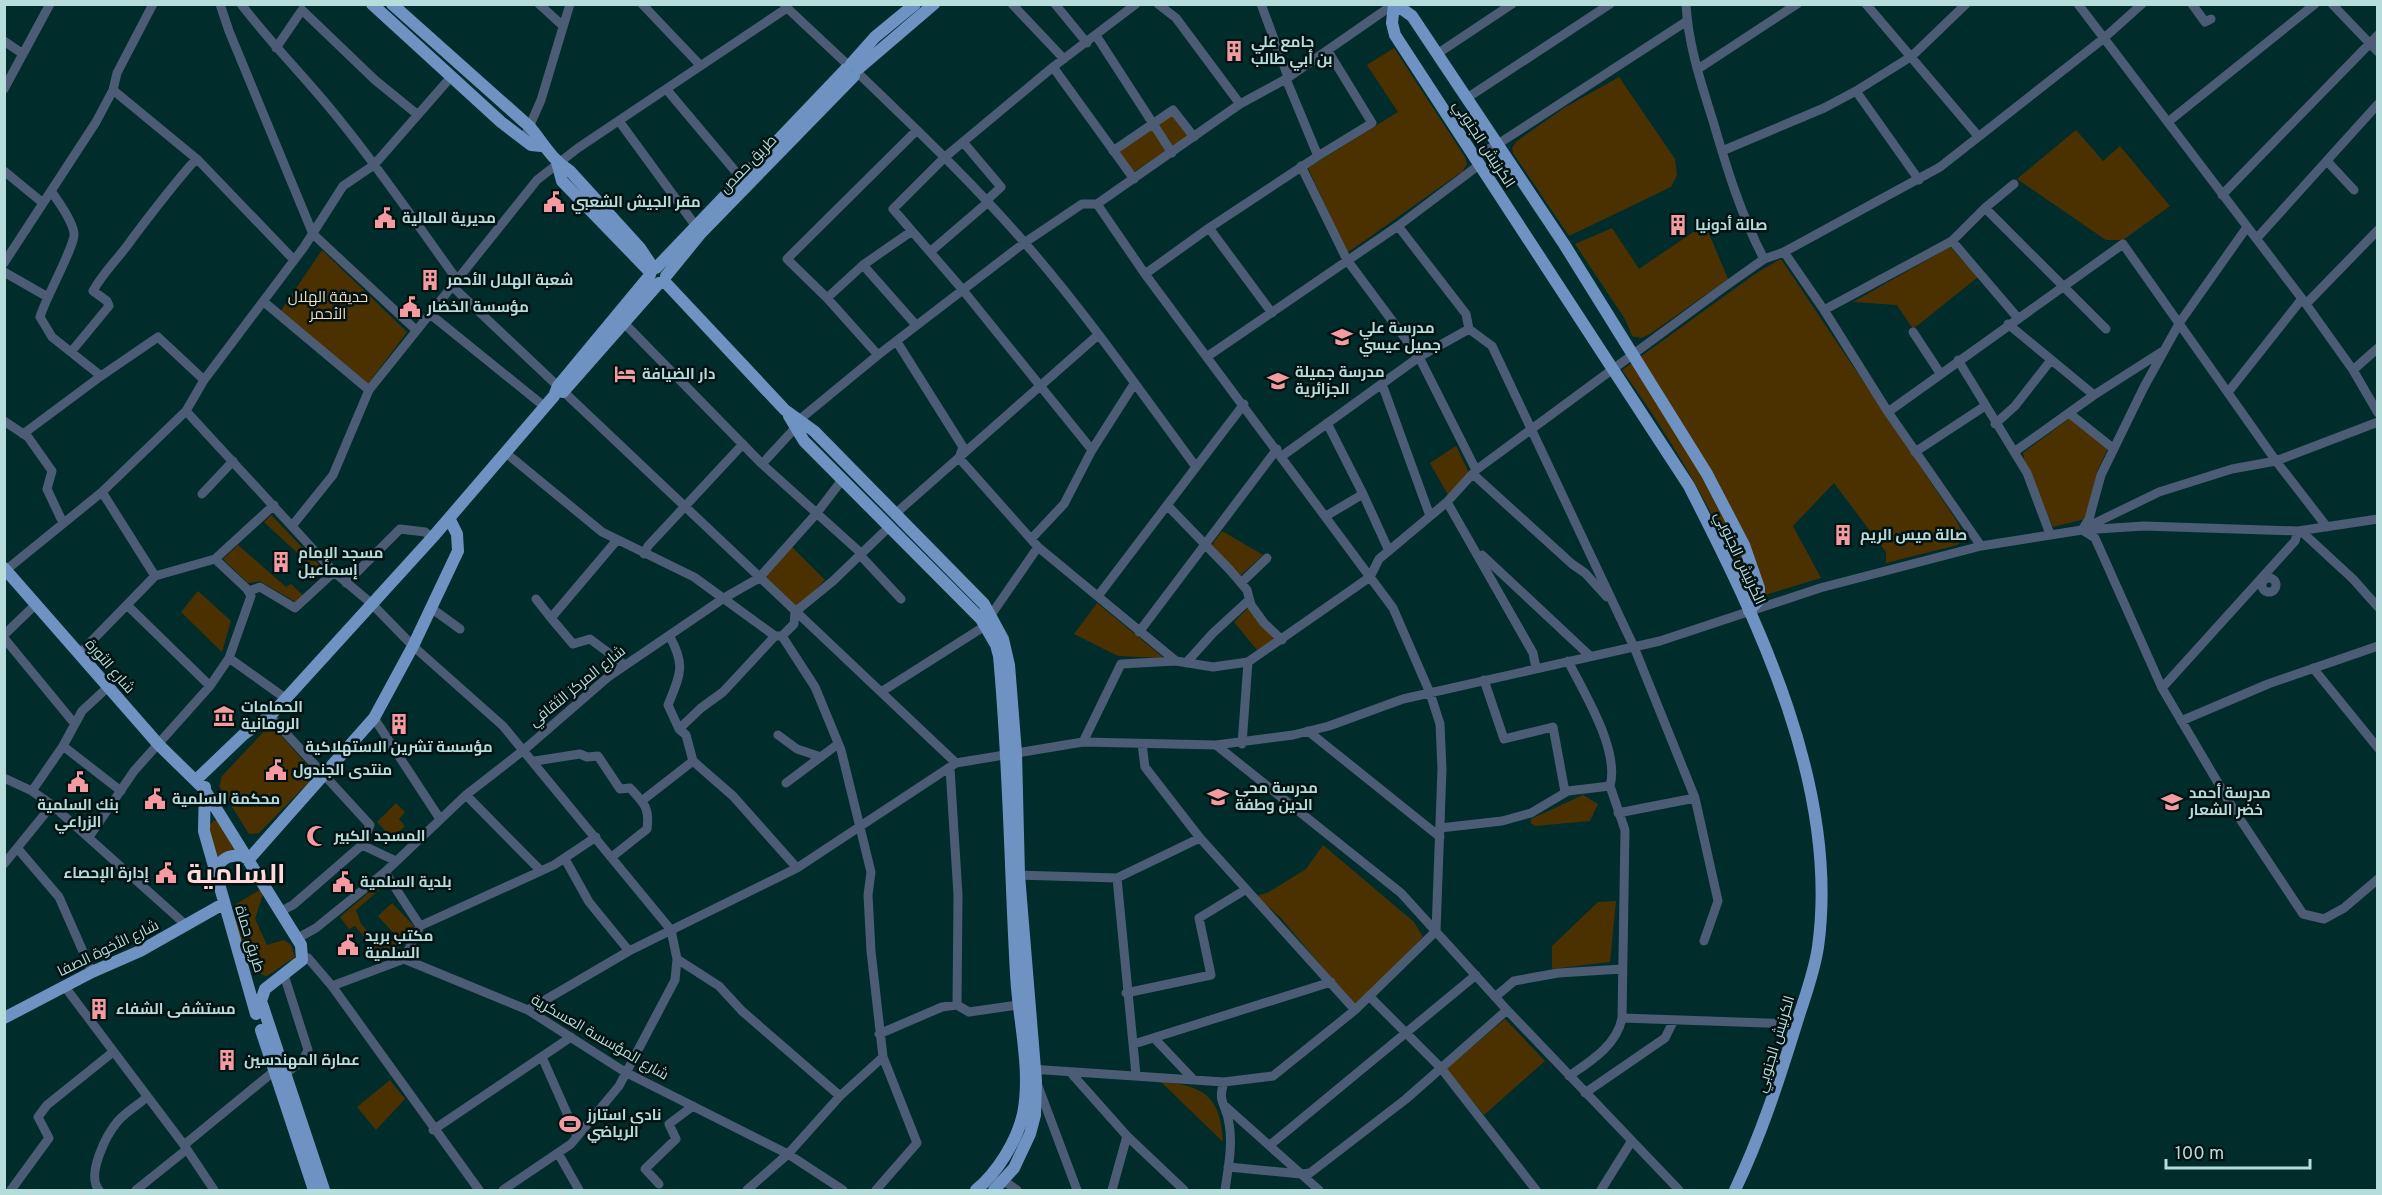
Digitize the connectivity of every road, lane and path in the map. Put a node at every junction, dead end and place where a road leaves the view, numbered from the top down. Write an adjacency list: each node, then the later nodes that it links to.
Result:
1 (50, 4): 42 (street)
2 (153, 4): 53 (street)
3 (220, 4): 100 (street)
4 (241, 4): 39 (street)
5 (393, 4): 63 (main road)
6 (539, 4): 32 (street)
7 (570, 4): 32 (street)
8 (642, 4): 46 (street)
9 (915, 4): 48 (main road)
10 (934, 4): 48 (main road)
11 (1012, 4): 45 (street)
12 (1055, 4): 37 (street)
13 (1136, 4): 34 (street)
14 (1158, 4): 57 (street)
15 (1261, 4): 51 (street)
16 (1394, 4): 40 (street); 43 (main road); 77 (main road, الكرنيش الجنوبي)
17 (1512, 4): 43 (street)
18 (1610, 4): 56 (street)
19 (1686, 4): 31 (street)
20 (1797, 4): 49 (street)
21 (1866, 4): 44 (street)
22 (1966, 4): 44 (street)
23 (2078, 4): 35 (street)
24 (2142, 4): 35 (street)
25 (2192, 4): 30 (street)
26 (2315, 4): 61 (street)
27 (2332, 4): 38 (street)
28 (372, 5): 50 (main road)
29 (785, 6): 46 (street); 48 (street)
30 (2211, 18)
31 (1687, 21): 49 (street); 69 (street)
32 (563, 26): 63 (street)
33 (2378, 35): 38 (street)
34 (1097, 37): 37 (street); 62 (street)
35 (2103, 39): 61 (street); 65 (street)
36 (4, 41): 42 (street)
37 (1087, 43): 45 (street)
38 (2369, 43): 41 (street); 89 (street)
39 (276, 48): 59 (street); 80 (street)
40 (1328, 51): 51 (street); 74 (street)
41 (2378, 52)
42 (23, 54): 52 (street)
43 (1437, 54): 56 (main road)
44 (1912, 56): 55 (street); 65 (street)
45 (1064, 59): 47 (street)
46 (700, 65): 54 (street)
47 (1053, 67): 68 (street); 72 (street)
48 (853, 69): 64 (street); 83 (main road, طريق حمص); 113 (main road, طريق حمص)
49 (1698, 69): 71 (street)
50 (450, 78): 59 (street); 67 (main road)
51 (1287, 78): 57 (street); 74 (street)
52 (4, 89)
53 (113, 90): 76 (street); 88 (street)
54 (667, 90): 60 (street); 83 (street)
55 (1856, 91): 71 (street); 85 (street)
56 (1467, 98): 69 (main road)
57 (1240, 104): 66 (street)
58 (2378, 104): 78 (street)
59 (418, 114): 80 (street)
60 (620, 121): 79 (street); 94 (street)
61 (2168, 122): 89 (street)
62 (1152, 123): 66 (street); 72 (street); 73 (street)
63 (531, 127): 67 (street); 70 (main road)
64 (917, 130): 75 (street); 118 (street)
65 (1978, 136): 85 (street)
66 (1194, 137): 73 (street)
67 (522, 139): 70 (main road)
68 (963, 142): 75 (street); 90 (street)
69 (1498, 144): 77 (street); 139 (main road)
70 (541, 146): 79 (main road)
71 (1722, 151): 106 (street)
72 (1113, 152): 84 (street)
73 (1172, 153): 84 (street)
74 (1318, 156): 81 (street)
75 (945, 157): 90 (street); 99 (street)
76 (196, 159): 107 (street); 137 (street)
77 (1476, 161): 95 (street); 144 (main road, الكرنيش الجنوبي)
78 (2326, 161): 87 (street); 101 (street)
79 (557, 162): 113 (main road); 114 (street)
80 (374, 165): 100 (street); 114 (street)
81 (1301, 166): 97 (street); 108 (street)
82 (4, 171): 91 (street)
83 (741, 178): 94 (main road, طريق حمص)
84 (1134, 179): 92 (street)
85 (1919, 180): 105 (street)
86 (2014, 184): 93 (street)
87 (2354, 189)
88 (51, 191): 91 (street); 117 (street)
89 (2222, 195): 96 (street)
90 (986, 202): 103 (street); 104 (street)
91 (43, 203): 109 (street)
92 (1096, 204): 103 (street); 112 (street)
93 (1985, 208): 102 (street); 115 (street)
94 (695, 225): 113 (main road, طريق حمص)
95 (1398, 226): 108 (street); 130 (street)
96 (2247, 227): 101 (street); 125 (street)
97 (1209, 228): 112 (street); 122 (street)
98 (2378, 230): 120 (street)
99 (912, 231): 104 (street); 110 (street)
100 (313, 234): 107 (street); 131 (street)
101 (2257, 238): 120 (street)
102 (1952, 240): 121 (street); 124 (street)
103 (1024, 243): 116 (street); 133 (street)
104 (930, 252): 116 (street)
105 (1784, 252): 106 (street); 121 (street)
106 (1764, 259): 139 (street)
107 (294, 260): 119 (street)
108 (1347, 260): 122 (street); 141 (street)
109 (4, 262)
110 (863, 265): 118 (street); 128 (street)
111 (4, 272): 117 (street)
112 (1145, 274): 140 (street)
113 (657, 275): 126 (main road, طريق حمص); 153 (main road, طريق حمص); 166 (main road)
114 (453, 287): 123 (street); 153 (street)
115 (2064, 287): 124 (street); 125 (street); 129 (street)
116 (962, 289): 128 (street); 151 (street)
117 (46, 296): 137 (street)
118 (827, 298): 138 (street)
119 (264, 302): 148 (street); 152 (street)
120 (2303, 302): 145 (street); 154 (street)
121 (1824, 310): 160 (street)
122 (1272, 313): 140 (street)
123 (430, 314): 131 (street); 158 (street)
124 (2017, 317): 127 (street)
125 (2180, 322): 136 (street); 154 (street)
126 (624, 323): 153 (main road, طريق حمص); 170 (street)
127 (2008, 324): 142 (street); 143 (street)
128 (916, 325): 134 (street)
129 (2106, 328)
130 (1469, 329): 141 (street); 168 (street)
131 (416, 330): 152 (street)
132 (1913, 332): 146 (street)
133 (1098, 335): 149 (street); 151 (street)
134 (897, 342): 138 (street); 177 (street)
135 (2378, 348): 145 (street)
136 (2164, 350): 155 (street); 171 (street)
137 (71, 352): 147 (street)
138 (878, 355): 166 (street)
139 (1632, 355): 144 (street); 234 (main road)
140 (1208, 356): 156 (street)
141 (1419, 357): 150 (street); 182 (street)
142 (1958, 360): 146 (street); 157 (street)
143 (2051, 360): 155 (street); 167 (street)
144 (1614, 369): 168 (street); 234 (main road, الكرنيش الجنوبي)
145 (2353, 370): 162 (street)
146 (1940, 373): 160 (street)
147 (100, 376): 148 (street); 169 (street)
148 (204, 380): 159 (street)
149 (1134, 384): 172 (street); 181 (street)
150 (1382, 384): 165 (street); 194 (street)
151 (1039, 387): 172 (street); 177 (street)
152 (369, 390): 198 (street)
153 (558, 391): 158 (main road, طريق حمص); 190 (street)
154 (2229, 391): 179 (street)
155 (2094, 395): 161 (street)
156 (1244, 404): 173 (street); 181 (street)
157 (1985, 406): 167 (street); 174 (street)
158 (545, 407): 176 (main road, طريق حمص)
159 (186, 411): 178 (street); 184 (street)
160 (1888, 412): 174 (street)
161 (2068, 413): 171 (street); 175 (street)
162 (2378, 413)
163 (4, 421): 169 (street)
164 (2378, 422): 179 (street)
165 (1327, 423): 173 (street); 186 (street)
166 (798, 424): 180 (street); 183 (main road); 192 (main road)
167 (1995, 424): 175 (street)
168 (1533, 430): 182 (street); 231 (street)
169 (23, 434): 197 (street)
170 (743, 444): 180 (street); 190 (street)
171 (2114, 449): 201 (street)
172 (1092, 450): 206 (street)
173 (1280, 452): 193 (street); 207 (street)
174 (1916, 452): 208 (street)
175 (2014, 452): 203 (street)
176 (506, 453): 195 (main road, طريق حمص); 205 (street)
177 (959, 458): 192 (street); 206 (street)
178 (233, 461): 185 (street); 188 (street)
179 (2276, 461): 200 (street); 201 (street)
180 (762, 464): 191 (street)
181 (1196, 467): 189 (street)
182 (1475, 472): 187 (street); 231 (street)
183 (842, 480): 191 (street, شارع المركز الثقافي); 199 (main road)
184 (102, 492): 197 (street); 217 (street)
185 (202, 494)
186 (1363, 494): 193 (street); 210 (street)
187 (1447, 502): 194 (street); 209 (street)
188 (274, 505): 198 (street); 214 (street)
189 (1167, 505): 207 (street); 223 (street)
190 (685, 506): 211 (street); 219 (street)
191 (816, 514): 212 (street); 219 (street, شارع المركز الثقافي)
192 (895, 514): 237 (main road)
193 (1326, 516): 218 (street)
194 (1430, 516): 210 (street)
195 (449, 518): 204 (main road, طريق حمص); 233 (main road)
196 (2378, 519): 200 (street)
197 (63, 523): 215 (street)
198 (292, 526): 216 (street)
199 (889, 527): 212 (street); 237 (main road)
200 (2327, 527): 202 (street)
201 (2082, 530): 202 (street); 203 (street); 260 (street)
202 (2299, 531): 232 (street); 260 (street)
203 (2050, 534): 208 (street)
204 (432, 538): 220 (street); 228 (main road, طريق حمص)
205 (617, 540): 211 (street); 236 (street)
206 (1035, 543): 223 (street); 237 (street)
207 (1206, 544): 221 (street); 239 (street)
208 (1981, 546): 234 (street)
209 (1476, 550): 248 (street); 255 (street)
210 (1389, 551): 218 (street)
211 (644, 554): 224 (street)
212 (862, 555): 226 (street); 235 (street)
213 (1267, 558): 221 (street)
214 (215, 559): 217 (street); 222 (street)
215 (5, 569): 229 (main road, شارع الثورة)
216 (334, 572): 220 (street); 222 (street)
217 (155, 576): 230 (street)
218 (1370, 577): 243 (street); 262 (street)
219 (759, 578): 224 (street, شارع المركز الثقافي); 235 (street)
220 (346, 583): 228 (street)
221 (1241, 583): 227 (street)
222 (249, 591): 249 (street)
223 (1098, 596): 239 (street)
224 (724, 598): 241 (street, شارع المركز الثقافي); 242 (street)
225 (536, 599): 236 (street)
226 (901, 599)
227 (1250, 600): 243 (street); 253 (street)
228 (372, 604): 244 (street); 263 (main road, طريق حمص)
229 (35, 605): 240 (street); 247 (main road, شارع الثورة)
230 (127, 605): 247 (street); 258 (street)
231 (1615, 605): 246 (street)
232 (2378, 607)
233 (431, 608): 238 (street); 244 (main road)
234 (1749, 611): 246 (street); 351 (main road, الكرنيش الجنوبي)
235 (795, 612): 242 (street); 261 (street)
236 (551, 618): 254 (street)
237 (988, 620): 261 (street); 280 (main road)
238 (460, 628)
239 (1139, 632): 250 (street)
240 (4, 636): 267 (street)
241 (670, 636): 254 (street, شارع المركز الثقافي); 268 (street)
242 (779, 636): 268 (street); 272 (street)
243 (1282, 640): 252 (street)
244 (413, 646): 265 (main road); 279 (street)
245 (2378, 646): 256 (street)
246 (1634, 647): 248 (street); 294 (street)
247 (79, 654): 259 (main road, شارع الثورة)
248 (1590, 656): 251 (street)
249 (229, 658): 258 (street); 263 (street)
250 (1176, 661): 253 (street); 271 (street)
251 (1568, 661): 255 (street); 289 (street)
252 (1248, 662): 253 (street); 274 (street)
253 (1186, 663)
254 (626, 665): 279 (street, شارع المركز الثقافي)
255 (1536, 668): 257 (street)
256 (2313, 668): 266 (street); 278 (street)
257 (1484, 680): 262 (street); 292 (street)
258 (210, 686): 275 (street)
259 (108, 687): 267 (street); 275 (main road, شارع الثورة)
260 (2162, 688): 266 (street)
261 (881, 692): 284 (street)
262 (1430, 693): 269 (street); 300 (street)
263 (285, 698): 264 (main road, طريق حمص)
264 (270, 716): 285 (street); 288 (main road, طريق حمص)
265 (374, 718): 285 (main road); 298 (street)
266 (2181, 721): 317 (street)
267 (74, 723): 276 (street)
268 (680, 729): 283 (street)
269 (1308, 731): 274 (street); 300 (street)
270 (778, 735): 281 (street)
271 (1083, 742): 273 (street); 280 (street)
272 (838, 744): 281 (street); 299 (street)
273 (1142, 744): 277 (street); 303 (street)
274 (1242, 744): 277 (street)
275 (159, 745): 288 (main road, شارع الثورة); 291 (street)
276 (63, 746): 290 (street); 291 (street)
277 (1216, 746): 324 (street)
278 (2378, 748)
279 (525, 749): 282 (street); 293 (street, شارع المركز الثقافي)
280 (1011, 754): 284 (street); 315 (main road)
281 (821, 757): 287 (street)
282 (535, 761): 295 (street); 302 (street)
283 (693, 761): 295 (street); 311 (street)
284 (953, 765): 299 (street); 343 (street)
285 (323, 775): 304 (street); 307 (main road)
286 (4, 778): 290 (street)
287 (786, 783)
288 (200, 785): 307 (main road); 314 (main road, طريق حماة)
289 (1610, 786): 292 (street); 297 (street)
290 (32, 791): 296 (street)
291 (121, 791): 301 (street)
292 (1565, 792): 300 (street)
293 (466, 795): 298 (street, شارع المركز الثقافي); 312 (street)
294 (1695, 798): 297 (street); 326 (street)
295 (643, 800): 306 (street)
296 (52, 805): 301 (street); 305 (street)
297 (1618, 813): 331 (street)
298 (440, 819): 309 (street, شارع المركز الثقافي)
299 (861, 825): 311 (street); 353 (street)
300 (1440, 832): 324 (street)
301 (89, 837): 321 (street)
302 (596, 837): 306 (street); 308 (street)
303 (1200, 838): 316 (street); 318 (street)
304 (362, 845): 309 (street); 320 (street)
305 (18, 849): 310 (street); 332 (street)
306 (613, 856): 323 (street)
307 (249, 859): 314 (main road); 320 (main road)
308 (565, 859): 312 (street); 327 (street)
309 (396, 861): 313 (street, شارع المركز الثقافي)
310 (4, 864)
311 (797, 868): 323 (street)
312 (540, 870): 322 (street)
313 (385, 872): 322 (street); 325 (street, شارع المركز الثقافي)
314 (215, 873): 319 (main road, طريق حماة)
315 (1015, 875): 316 (street); 344 (main road); 363 (main road)
316 (1117, 878): 340 (street)
317 (2378, 879)
318 (1245, 890): 336 (street); 340 (street)
319 (223, 904): 321 (main road, شارع الأخوة الصفا); 335 (main road, طريق حماة)
320 (279, 912): 325 (main road)
321 (186, 925): 332 (main road, شارع الأخوة الصفا)
322 (420, 926): 329 (street)
323 (671, 930): 327 (street); 330 (street)
324 (1436, 931): 334 (street); 341 (street)
325 (297, 938): 328 (main road)
326 (1704, 941)
327 (629, 951): 345 (street)
328 (303, 956): 333 (main road, طريق حماة); 338 (street)
329 (404, 959): 338 (street); 345 (street, شارع المؤسسة العسكرية)
330 (677, 959): 361 (street); 370 (street)
331 (1622, 969): 342 (street); 349 (street)
332 (92, 972): 339 (main road, شارع الأخوة الصفا)
333 (284, 975): 337 (main road, طريق حماة); 362 (street)
334 (1476, 975): 342 (street); 352 (street)
335 (247, 979): 337 (main road); 362 (main road, طريق حماة)
336 (1332, 982): 346 (street); 355 (street)
337 (269, 985): 362 (main road, طريق حماة)
338 (332, 986): 374 (street)
339 (64, 987): 348 (main road, شارع الأخوة الصفا); 357 (street)
340 (1126, 993): 356 (street)
341 (1369, 996): 346 (street); 352 (street)
342 (1495, 997): 347 (street)
343 (957, 1005): 344 (street); 353 (street)
344 (1018, 1005): 363 (main road)
345 (528, 1010): 354 (street, شارع المؤسسة العسكرية)
346 (1354, 1010): 368 (street)
347 (1507, 1010): 360 (street); 366 (street)
348 (4, 1018)
349 (1622, 1018): 350 (street); 366 (street)
350 (1674, 1020): 351 (street); 369 (street)
351 (1796, 1024): 410 (main road, الكرنيش الجنوبي)
352 (1406, 1033): 360 (street); 378 (street)
353 (879, 1034): 359 (street)
354 (571, 1036): 358 (street); 361 (street, شارع المؤسسة العسكرية)
355 (1154, 1038): 356 (street); 367 (street)
356 (1134, 1044): 365 (street)
357 (113, 1052): 371 (street); 387 (street)
358 (542, 1057): 374 (street); 375 (street)
359 (883, 1057): 370 (street); 398 (street)
360 (1441, 1068): 383 (street); 407 (street)
361 (625, 1072): 372 (street, شارع المؤسسة العسكرية); 375 (street)
362 (279, 1073): 379 (street); 391 (main road, طريق حماة); 392 (main road, طريق حماة)
363 (1031, 1073): 364 (street); 384 (main road); 399 (main road); 402 (street)
364 (1071, 1073): 365 (street); 376 (street)
365 (1136, 1075): 367 (street)
366 (1569, 1076): 369 (street)
367 (1192, 1078): 368 (street)
368 (1224, 1082): 373 (street)
369 (1585, 1093): 377 (street)
370 (840, 1096): 381 (street)
371 (147, 1097): 379 (street); 388 (street)
372 (693, 1106): 381 (street, شارع المؤسسة العسكرية); 385 (street)
373 (1225, 1106): 378 (street); 382 (street)
374 (433, 1130): 393 (street)
375 (577, 1136): 380 (street)
376 (1127, 1136): 403 (street); 404 (street)
377 (1632, 1142): 408 (street); 409 (street)
378 (1270, 1145): 383 (street)
379 (185, 1147): 389 (street); 390 (street)
380 (558, 1153): 394 (street); 395 (street)
381 (788, 1154): 396 (street); 397 (street, شارع المؤسسة العسكرية)
382 (1228, 1167): 383 (street); 405 (street)
383 (1301, 1174): 406 (street)
384 (1004, 1181): 400 (main road); 401 (street)
385 (659, 1184)
386 (4, 1185): 387 (street)
387 (10, 1191)
388 (99, 1191)
389 (136, 1191)
390 (214, 1191)
391 (314, 1191)
392 (324, 1191)
393 (479, 1191)
394 (503, 1191)
395 (579, 1191)
396 (747, 1191)
397 (843, 1191)
398 (876, 1191)
399 (976, 1191)
400 (994, 1191)
401 (1017, 1191)
402 (1077, 1191)
403 (1112, 1191)
404 (1184, 1191)
405 (1225, 1191)
406 (1318, 1191)
407 (1536, 1191)
408 (1602, 1191)
409 (1679, 1191)
410 (1734, 1191)

